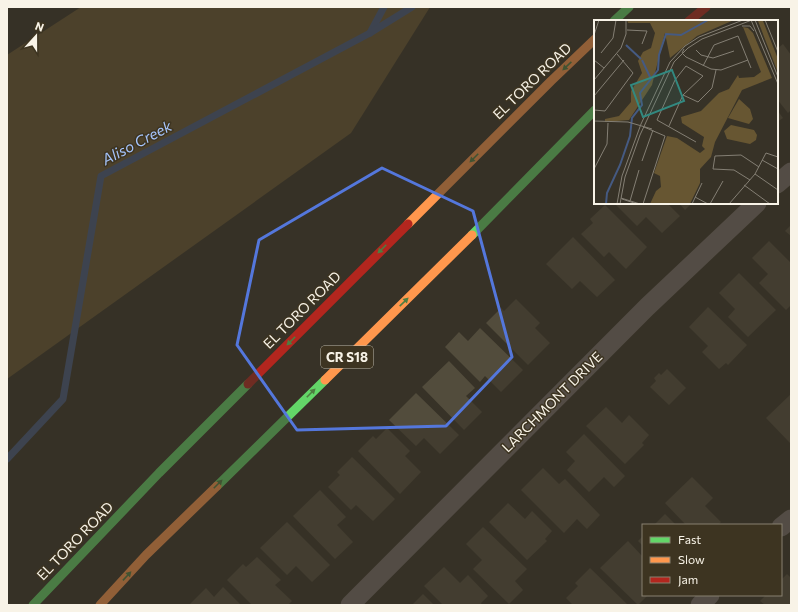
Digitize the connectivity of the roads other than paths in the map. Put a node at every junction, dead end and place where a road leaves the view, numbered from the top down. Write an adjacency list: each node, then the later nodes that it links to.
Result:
1 (629, 7): 3 (main road)
2 (706, 7): 4 (main road)
3 (615, 20)
4 (690, 20)
5 (594, 40): 13 (main road, EL TORO ROAD, one-way to 13)
6 (594, 111): 14 (main road, CR S18, one-way to 6)
7 (791, 172): 8 (street)
8 (778, 183)
9 (756, 204): 15 (street, LARCHMONT DRIVE)
10 (791, 519): 11 (street)
11 (782, 526)
12 (709, 596): 16 (street)
13 (33, 605)
14 (100, 605)
15 (350, 605)
16 (700, 605)

